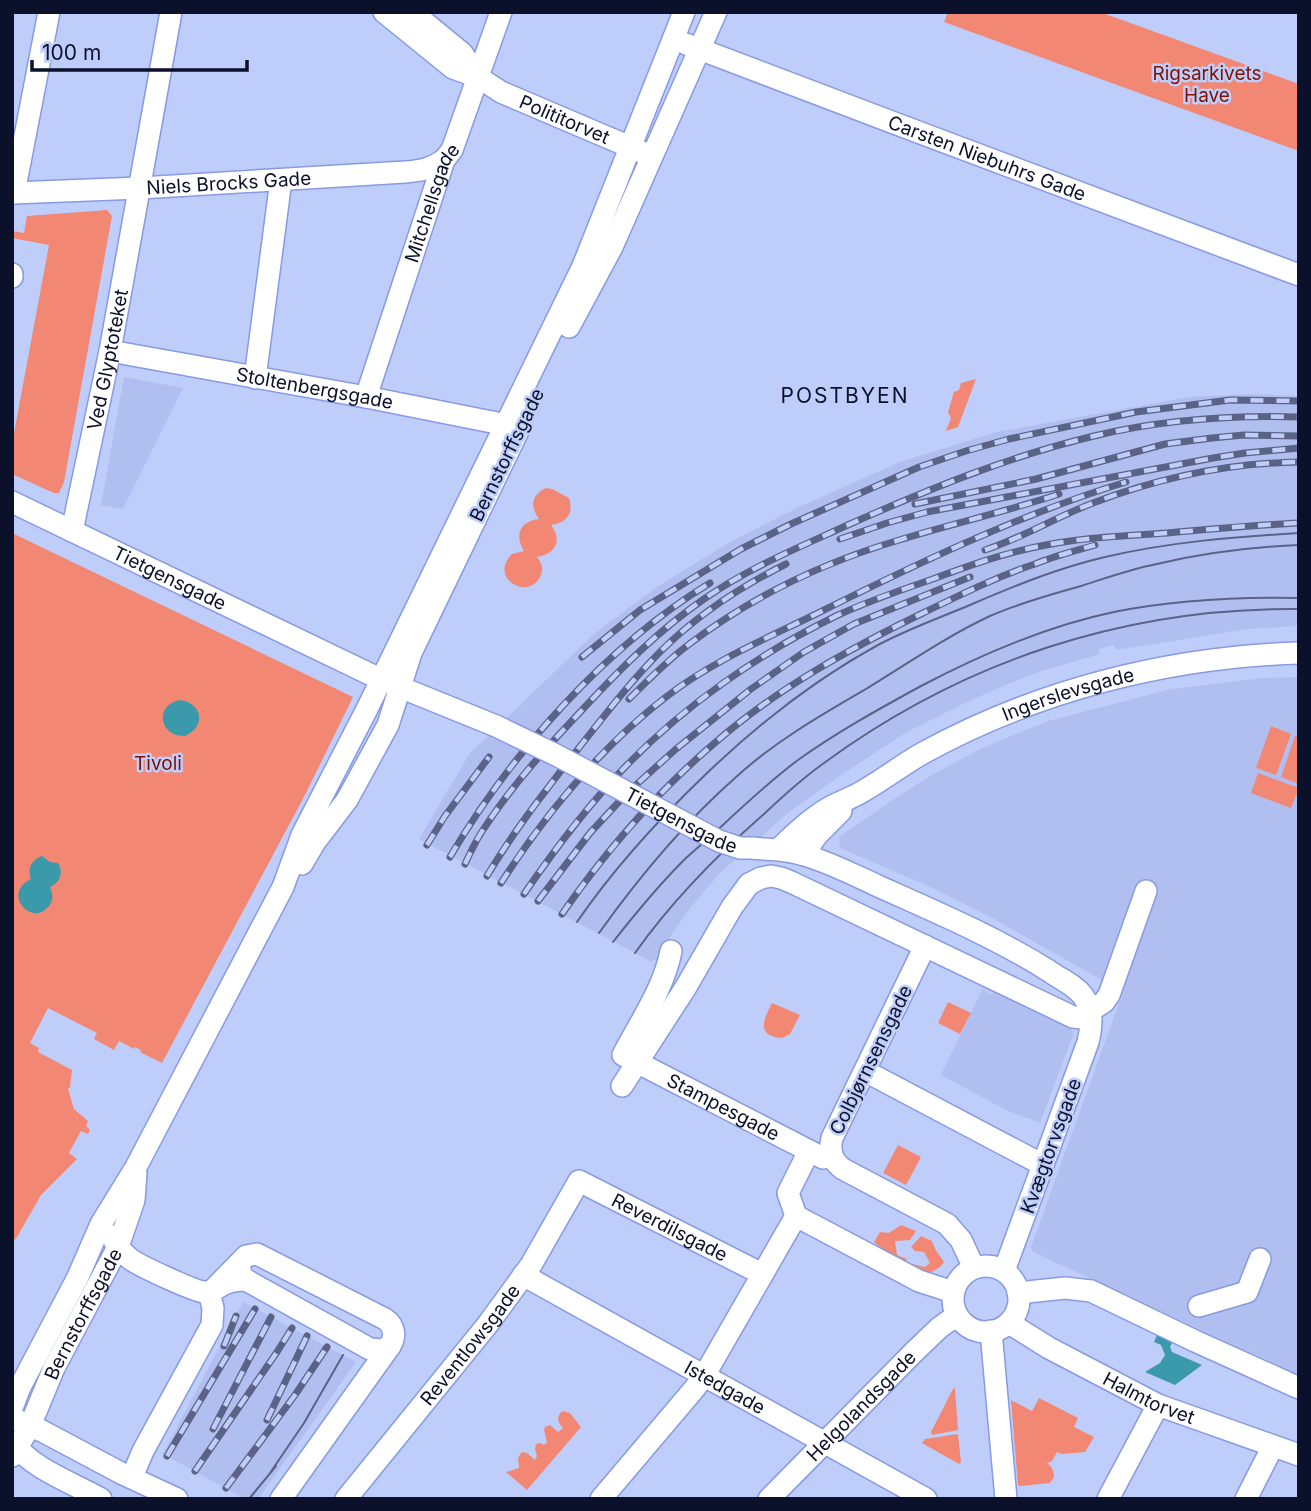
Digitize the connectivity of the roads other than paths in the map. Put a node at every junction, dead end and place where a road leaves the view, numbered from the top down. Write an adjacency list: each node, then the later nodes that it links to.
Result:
1 (49, 12): 16 (street)
2 (171, 12): 15 (street, Ved Glyptoteket)
3 (384, 12): 10 (street, Polititorvet)
4 (412, 12): 10 (street)
5 (501, 12): 10 (street, Mitchellsgade)
6 (684, 12): 8 (street, Bernstorffsgade)
7 (716, 12): 9 (street, Bernstorffsgade)
8 (674, 40): 9 (street, Carsten Niebuhrs Gade); 11 (street, Bernstorffsgade)
9 (699, 49): 12 (street, Bernstorffsgade); 17 (street, Carsten Niebuhrs Gade)
10 (478, 77): 11 (street, Polititorvet); 13 (street, Mitchellsgade)
11 (631, 148): 12 (street, Polititorvet); 21 (street, Bernstorffsgade)
12 (652, 156): 21 (street, Bernstorffsgade)
13 (444, 160): 14 (street, Niels Brocks Gade); 20 (street, Mitchellsgade)
14 (281, 180): 15 (street, Niels Brocks Gade); 19 (street)
15 (140, 188): 16 (street, Niels Brocks Gade); 18 (street, Ved Glyptoteket)
16 (13, 193)
17 (1299, 275)
18 (110, 351): 19 (street, Stoltenbergsgade); 23 (street, Ved Glyptoteket)
19 (255, 378): 20 (street, Stoltenbergsgade)
20 (366, 397): 21 (street, Stoltenbergsgade)
21 (511, 429): 25 (street, Bernstorffsgade)
22 (12, 502): 23 (street, Tietgensgade)
23 (72, 531): 25 (street, Tietgensgade)
24 (1299, 653): 26 (street, Ingerslevsgade)
25 (389, 683): 27 (street, Tietgensgade, bridge); 41 (street, Bernstorffsgade)
26 (856, 795): 27 (street, Ingerslevsgade); 28 (street, Ingerslevsgade)
27 (779, 849): 28 (street, Tietgensgade)
28 (804, 855): 33 (street, Tietgensgade)
29 (1146, 891): 33 (street)
30 (925, 946): 33 (street); 34 (street); 36 (street, Colbjørnsensgade)
31 (671, 951): 32 (street)
32 (653, 998): 34 (street); 35 (street)
33 (1090, 1015): 40 (street, Kvægtorvsgade)
34 (664, 1021): 35 (street)
35 (637, 1063): 37 (street); 38 (street, Stampesgade)
36 (865, 1071): 39 (street, Colbjørnsensgade); 40 (street)
37 (622, 1086)
38 (809, 1151): 39 (street, Colbjørnsensgade); 43 (street, Colbjørnsensgade)
39 (832, 1156): 46 (street)
40 (1043, 1165): 48 (street, Kvægtorvsgade)
41 (131, 1176): 44 (street, Bernstorffsgade); 61 (street, Bernstorffsgade)
42 (579, 1181): 49 (street, Reverdilsgade); 50 (street, Reventlowsgade)
43 (796, 1216): 49 (street); 52 (street)
44 (118, 1247): 51 (street); 62 (street, Bernstorffsgade)
45 (1260, 1259): 54 (street)
46 (974, 1268): 48 (street); 52 (street)
47 (244, 1270): 51 (street); 57 (street); 57 (street)
48 (1004, 1271): 53 (street)
49 (762, 1274): 58 (street)
50 (523, 1275): 58 (street, Istedgade); 71 (street, Reventlowsgade)
51 (211, 1292): 67 (street)
52 (953, 1292): 55 (street)
53 (1018, 1293): 56 (street); 59 (street)
54 (1199, 1306)
55 (957, 1315): 56 (street); 63 (street, Helgolandsgade)
56 (1000, 1327): 60 (street, Halmtorvet); 75 (street)
57 (390, 1346): 70 (street)
58 (704, 1376): 63 (street, Istedgade); 72 (street)
59 (1299, 1388)
60 (1158, 1405): 64 (street, Halmtorvet); 76 (street)
61 (12, 1408)
62 (21, 1422): 65 (street, Bernstorffsgade); 67 (street)
63 (824, 1442): 73 (street, Helgolandsgade); 74 (street, Istedgade)
64 (1273, 1446): 66 (street, Halmtorvet); 77 (street)
65 (14, 1449): 68 (street)
66 (1299, 1455)
67 (132, 1477): 69 (street)
68 (101, 1499)
69 (177, 1499)
70 (281, 1499)
71 (346, 1499)
72 (601, 1499)
73 (769, 1499)
74 (926, 1499)
75 (1006, 1499)
76 (1108, 1499)
77 (1246, 1499)

